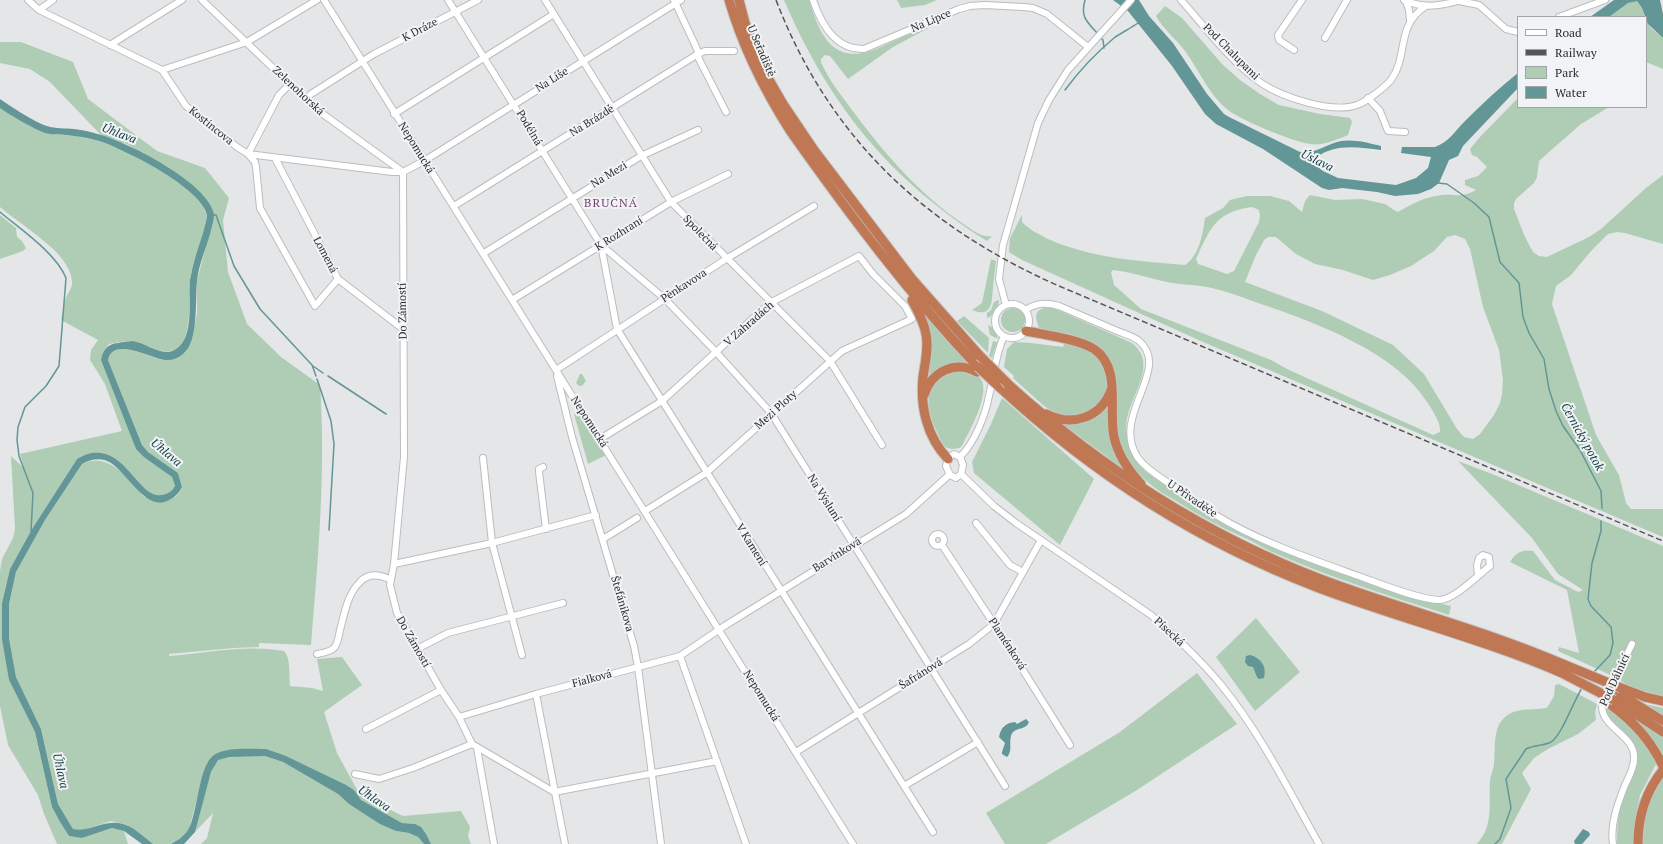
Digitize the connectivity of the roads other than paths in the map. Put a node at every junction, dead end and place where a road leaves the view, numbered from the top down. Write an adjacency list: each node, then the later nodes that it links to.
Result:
1 (28, 0): 22 (street)
2 (53, 0): 22 (street)
3 (182, 0): 30 (street)
4 (202, 0): 29 (street, Zelenohorská)
5 (317, 0): 29 (street)
6 (324, 0): 36 (street, Nepomucká)
7 (448, 0): 23 (street, Podélná)
8 (478, 0): 23 (street, K Dráze)
9 (545, 0): 24 (street, Společná)
10 (729, 0): 43 (highway, U Seřadiště)
11 (739, 0): 43 (highway, U Seřadiště)
12 (813, 0): 31 (street, Na Lipce)
13 (1131, 0): 31 (street)
14 (1181, 0): 40 (street, Pod Chalupami)
15 (1302, 0): 32 (street)
16 (1347, 0): 28 (street)
17 (1460, 0): 21 (street); 27 (street)
18 (1605, 0): 25 (street)
19 (677, 1): 34 (street); 37 (street, Na Líše)
20 (1405, 1): 21 (street); 26 (street)
21 (1426, 6): 26 (street)
22 (39, 10): 30 (street)
23 (455, 12): 35 (street, Podélná); 36 (street, K Dráze)
24 (554, 14): 35 (street); 37 (street, Společná)
25 (1562, 16)
26 (1410, 20): 40 (street)
27 (1517, 32)
28 (1325, 38)
29 (247, 42): 38 (street); 39 (street, Zelenohorská)
30 (110, 45): 38 (street)
31 (1088, 47): 68 (street)
32 (1294, 50)
33 (734, 51): 34 (street, Na Brázdě)
34 (698, 54): 44 (street, Na Brázdě); 45 (street)
35 (484, 58): 42 (street, Podélná); 46 (street)
36 (362, 61): 41 (street, K Dráze); 46 (street, Nepomucká)
37 (583, 61): 42 (street, Na Líše); 44 (street, Společná)
38 (162, 70): 50 (street, Kostincova)
39 (290, 84): 41 (street, Zelenohorská); 50 (street)
40 (1368, 98): 48 (street)
41 (306, 99): 54 (street, Zelenohorská)
42 (514, 104): 49 (street, Podélná); 53 (street, Na Líše)
43 (780, 107): 64 (highway); 82 (highway, bridge)
44 (613, 109): 49 (street, Na Brázdě); 51 (street, Společná)
45 (726, 112)
46 (394, 114): 53 (street, Nepomucká)
47 (698, 130): 51 (street, Na Mezi)
48 (1405, 132)
49 (543, 152): 56 (street, Podélná); 58 (street, Na Brázdě)
50 (248, 154): 52 (street, Kostincova); 63 (street)
51 (641, 156): 56 (street, Na Mezi); 57 (street, Společná)
52 (275, 158): 54 (street, Kostincova); 63 (street, Lomená)
53 (424, 161): 54 (street); 58 (street, Nepomucká)
54 (403, 172): 71 (street, Do Zámostí)
55 (728, 174): 57 (street, K Rozhraní)
56 (571, 198): 60 (street, Podélná); 61 (street, Na Mezi)
57 (671, 202): 60 (street, K Rozhraní); 62 (street, Společná)
58 (454, 206): 61 (street, Nepomucká)
59 (814, 206): 62 (street, Pěnkavova)
60 (601, 245): 65 (street, Na Výsluní); 66 (street, K Rozhraní); 72 (street, V Kamení)
61 (484, 253): 66 (street, Nepomucká)
62 (726, 259): 65 (street, Pěnkavova); 67 (street, Společná)
63 (338, 279): 71 (street, Lomená)
64 (905, 284): 78 (highway); 80 (highway)
65 (665, 298): 72 (street, Pěnkavova); 75 (street, Na Výsluní)
66 (512, 300): 77 (street, Nepomucká)
67 (770, 303): 70 (street, V Zahradách); 75 (street, V Zahradách); 76 (street, Společná)
68 (1006, 305): 69 (street); 74 (street)
69 (1025, 310): 73 (street); 106 (street, U Přivaděče)
70 (912, 319): 76 (street, Mezi Ploty)
71 (403, 329): 104 (street, Do Zámostí)
72 (617, 329): 77 (street, Pěnkavova); 81 (street, V Kamení)
73 (1026, 331): 74 (street); 79 (highway)
74 (1004, 336): 86 (street)
75 (717, 352): 81 (street, V Zahradách); 83 (street, Na Výsluní)
76 (830, 361): 83 (street, Mezi Ploty); 85 (street, Společná)
77 (556, 370): 84 (street, Nepomucká); 95 (street, Štefánikova)
78 (978, 370): 80 (highway); 120 (highway, bridge)
79 (1112, 387): 82 (highway); 93 (highway)
80 (923, 400): 88 (highway)
81 (662, 401): 84 (street, V Zahradách); 90 (street, V Kamení)
82 (1033, 407): 93 (highway)
83 (771, 413): 90 (street, Mezi Ploty); 102 (street, Na Výsluní)
84 (600, 439): 94 (street, Nepomucká)
85 (882, 444)
86 (960, 457): 88 (street); 91 (street)
87 (483, 458): 101 (street)
88 (948, 459): 92 (street)
89 (543, 467): 98 (street)
90 (706, 473): 94 (street, Mezi Ploty); 108 (street, V Kamení)
91 (961, 474): 92 (street); 100 (street, Písecká)
92 (949, 475): 102 (street, Barvínková)
93 (1152, 495): 120 (highway)
94 (645, 511): 112 (street, Nepomucká)
95 (596, 515): 98 (street); 99 (street, Štefánikova)
96 (637, 518): 99 (street)
97 (976, 523): 105 (street)
98 (546, 528): 101 (street)
99 (603, 539): 118 (street, Štefánikova)
100 (1041, 540): 105 (street, Šafránová); 148 (street, Písecká)
101 (492, 543): 104 (street); 110 (street)
102 (853, 545): 108 (street, Barvínková); 119 (street, Na Výsluní)
103 (942, 545): 111 (street, Plaménková)
104 (394, 564): 107 (street, Do Zámostí)
105 (1023, 572): 111 (street, Šafránová)
106 (1478, 575)
107 (391, 580): 114 (street, Do Zámostí); 115 (street)
108 (780, 590): 112 (street, Barvínková); 125 (street, V Kamení)
109 (563, 603): 110 (street)
110 (512, 616): 114 (street); 116 (street)
111 (994, 624): 119 (street, Šafránová); 131 (street, Plaménková)
112 (719, 629): 117 (street, Fialková); 133 (street, Nepomucká)
113 (1632, 644): 149 (street, Pod Dálnicí)
114 (417, 649): 121 (street, Do Zámostí)
115 (317, 654)
116 (522, 655)
117 (680, 656): 118 (street, Fialková); 134 (street)
118 (638, 667): 122 (street, Fialková); 138 (street, Štefánikova)
119 (931, 668): 125 (street, Šafránová); 130 (street, Na Výsluní)
120 (1564, 669): 123 (highway, bridge); 123 (highway, bridge)
121 (441, 690): 126 (street, Do Zámostí); 128 (street)
122 (536, 694): 126 (street, Fialková); 141 (street)
123 (1616, 697): 124 (highway); 127 (highway); 129 (highway); 135 (highway)
124 (1663, 702)
125 (858, 714): 133 (street, Šafránová); 139 (street, V Kamení)
126 (459, 717): 132 (street, Do Zámostí)
127 (1663, 721)
128 (366, 729)
129 (1663, 732)
130 (978, 742): 139 (street); 140 (street, Na Výsluní)
131 (1070, 745)
132 (474, 746): 137 (street); 141 (street); 143 (street, Do Zámostí)
133 (796, 752): 147 (street, Nepomucká)
134 (717, 761): 138 (street); 146 (street)
135 (1663, 766)
136 (1663, 770): 150 (highway)
137 (355, 774)
138 (652, 774): 141 (street); 145 (street, Štefánikova)
139 (904, 786): 142 (street, V Kamení)
140 (1005, 786)
141 (554, 792): 144 (street)
142 (934, 832)
143 (494, 844)
144 (565, 844)
145 (661, 844)
146 (746, 844)
147 (854, 844)
148 (1319, 844)
149 (1613, 844)
150 (1638, 844)

